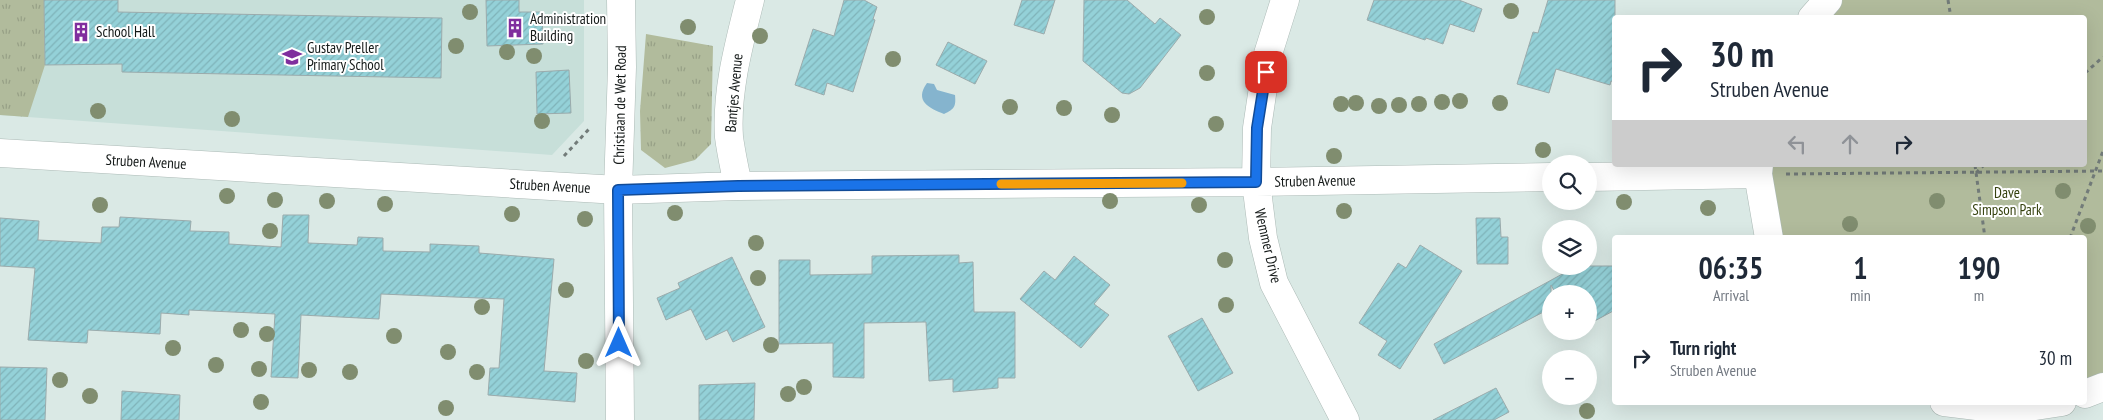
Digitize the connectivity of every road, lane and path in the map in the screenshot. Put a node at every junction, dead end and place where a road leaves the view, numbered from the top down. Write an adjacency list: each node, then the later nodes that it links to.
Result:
1 (621, 0): 24 (street, Christiaan de Wet Road)
2 (750, 0): 23 (street, Bantjes Avenue)
3 (1285, 0): 22 (street, Wemmer Drive)
4 (1828, 0): 6 (street)
5 (1948, 0): 7 (path)
6 (1815, 15)
7 (1950, 15)
8 (2103, 57): 9 (path)
9 (2087, 71)
10 (590, 118): 13 (path)
11 (2103, 151): 17 (path)
12 (0, 153): 24 (street, Struben Avenue)
13 (560, 160)
14 (1975, 167): 19 (path)
15 (1982, 167): 19 (path)
16 (1759, 170): 19 (path); 21 (street); 25 (street)
17 (2094, 171): 18 (path); 19 (path); 27 (path)
18 (2103, 171)
19 (1976, 173): 26 (path)
20 (1542, 177): 22 (street, Struben Avenue)
21 (1597, 177)
22 (1256, 182): 23 (street, Struben Avenue); 34 (street, Wemmer Drive)
23 (738, 186): 24 (street, Struben Avenue)
24 (618, 190): 33 (street, Christiaan de Wet Road)
25 (1769, 235)
26 (1985, 235)
27 (2071, 235)
28 (2103, 387): 29 (street)
29 (2087, 393)
30 (1959, 405): 32 (street)
31 (2050, 405): 32 (street)
32 (2008, 415)
33 (620, 420)
34 (1345, 420)

